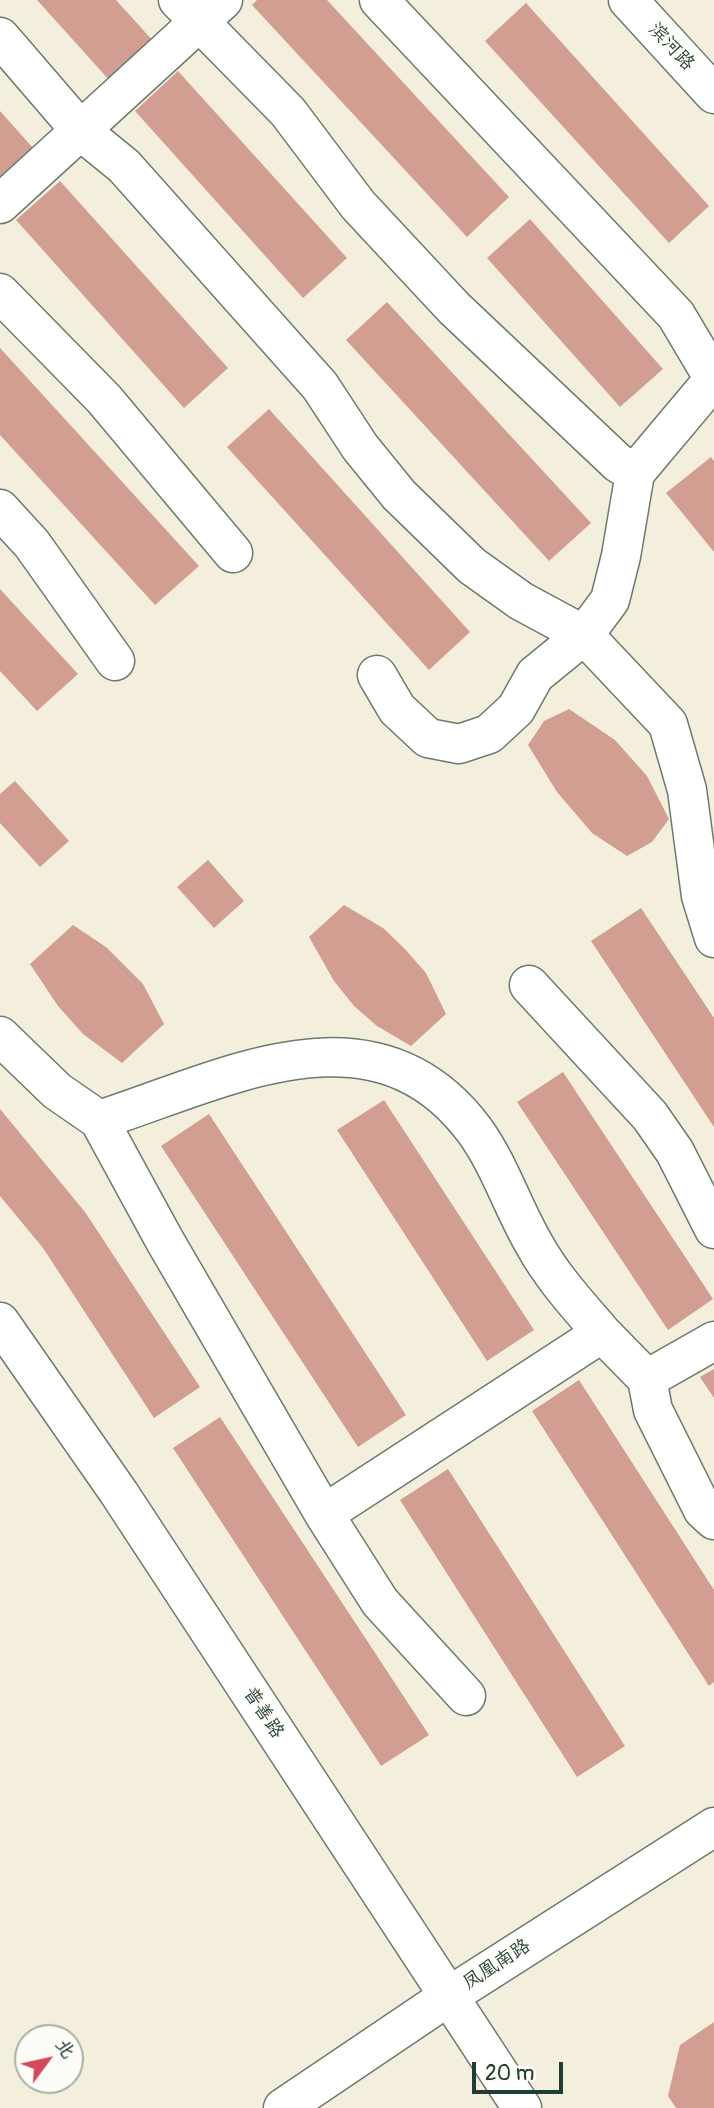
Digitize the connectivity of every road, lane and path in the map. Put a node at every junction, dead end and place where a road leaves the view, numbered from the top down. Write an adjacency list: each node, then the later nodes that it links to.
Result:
1 (379, 0): 9 (street)
2 (628, 0): 5 (street, 滨河路)
3 (200, 7): 6 (street); 10 (street)
4 (0, 37): 6 (street)
5 (714, 94)
6 (81, 131): 7 (street); 13 (street)
7 (0, 204)
8 (0, 293): 12 (street)
9 (714, 379): 10 (street)
10 (635, 473): 13 (street)
11 (0, 509): 14 (street)
12 (233, 553)
13 (584, 635): 15 (street); 16 (street)
14 (115, 661)
15 (377, 675)
16 (714, 938)
17 (529, 985): 20 (street)
18 (0, 1036): 19 (street)
19 (99, 1120): 22 (street); 25 (street)
20 (714, 1229)
21 (0, 1322): 29 (street, 普善路)
22 (602, 1333): 24 (street); 25 (street)
23 (714, 1341): 24 (street)
24 (647, 1379): 26 (street)
25 (324, 1514): 27 (street)
26 (714, 1520)
27 (466, 1696)
28 (714, 1826): 29 (street, 凤凰南路)
29 (449, 1996): 30 (street, 凤凰南路); 31 (street, 普善路)
30 (283, 2108)
31 (522, 2108)

